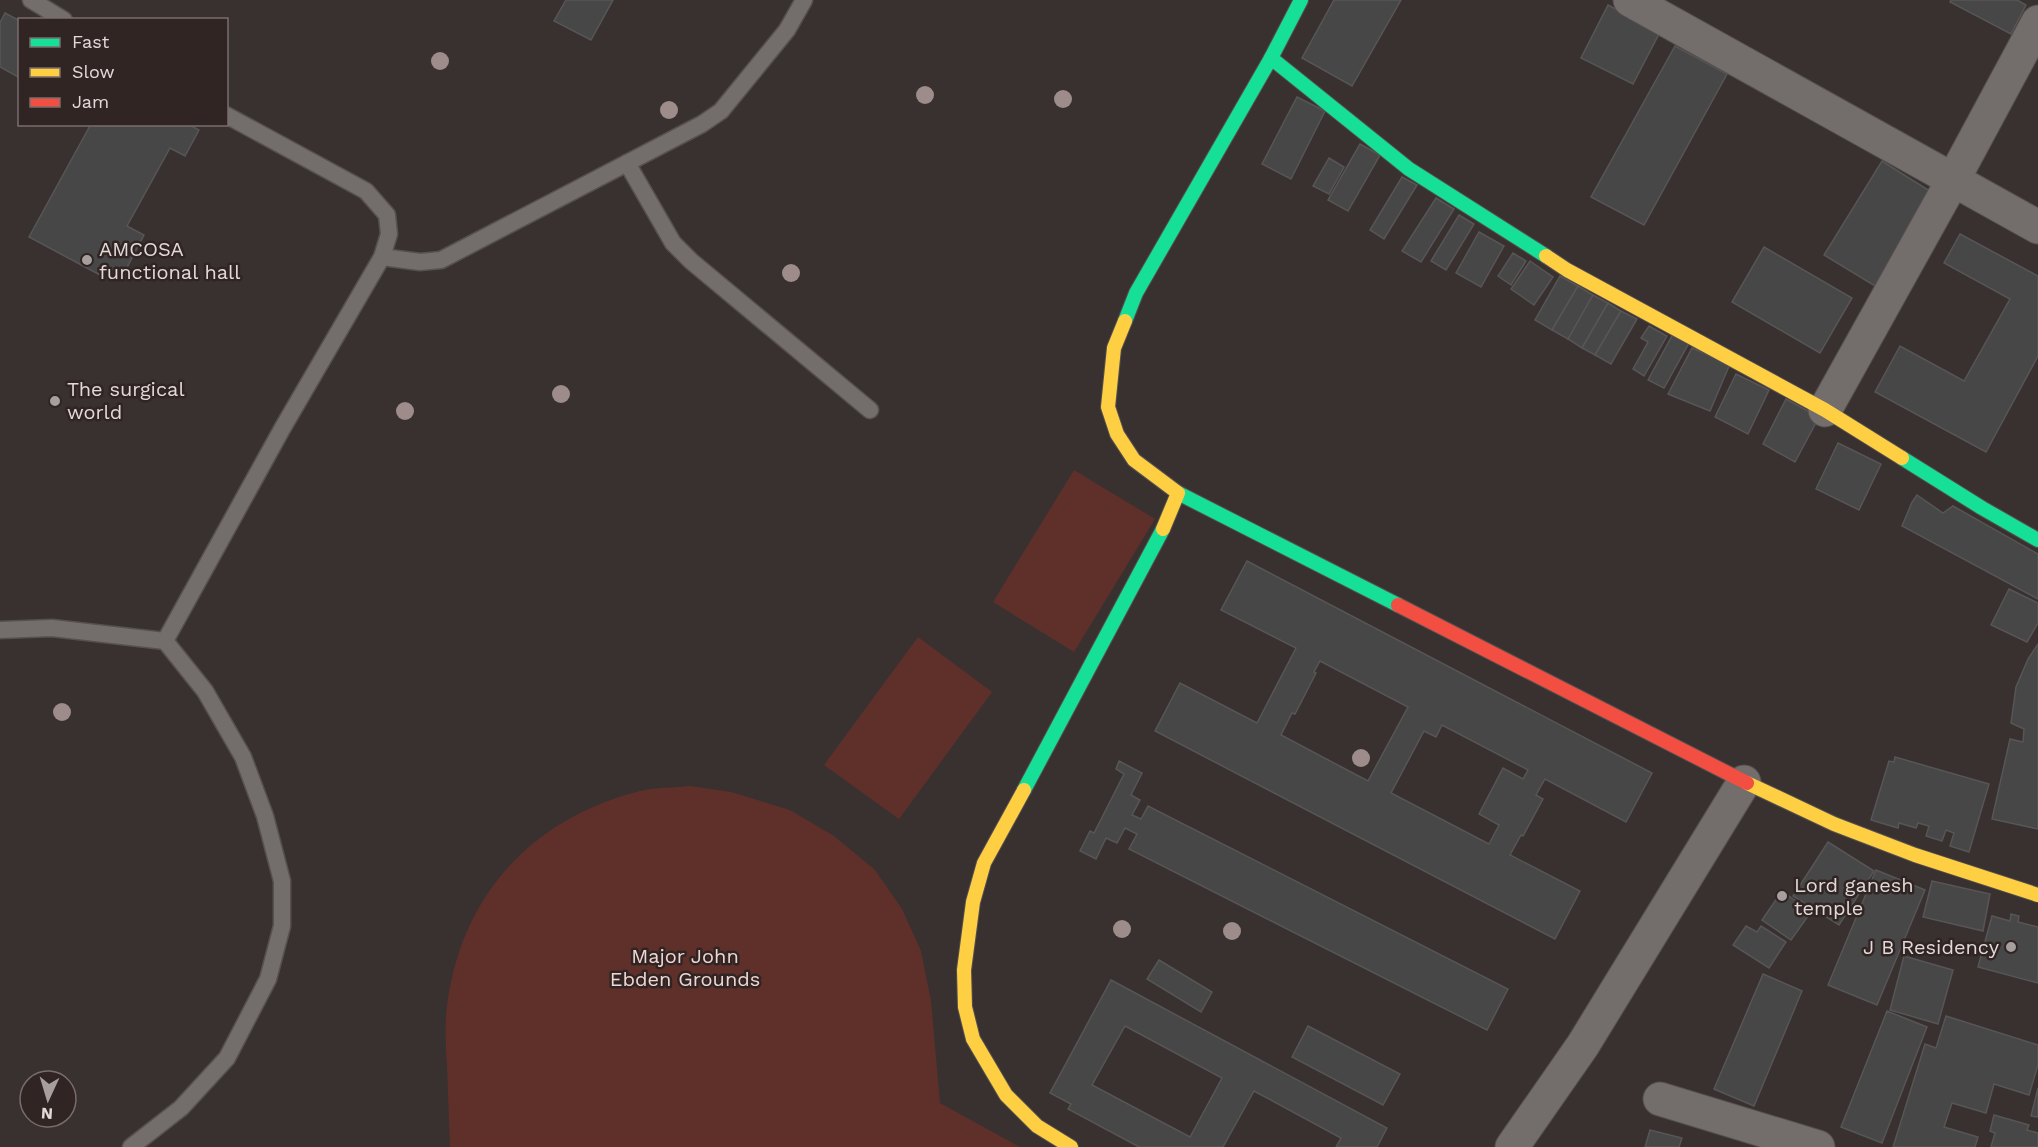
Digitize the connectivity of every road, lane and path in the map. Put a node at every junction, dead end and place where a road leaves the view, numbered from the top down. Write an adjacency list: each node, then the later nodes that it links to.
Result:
1 (31, 0): 7 (lane)
2 (804, 0): 11 (lane)
3 (1301, 0): 9 (street)
4 (1630, 0): 12 (street)
5 (2031, 0): 6 (street)
6 (2038, 4)
7 (61, 18)
8 (2038, 22): 12 (street)
9 (1271, 58): 16 (street); 17 (street)
10 (228, 116): 14 (lane)
11 (627, 163): 14 (lane); 15 (lane)
12 (1953, 180): 13 (street); 16 (street)
13 (2038, 227)
14 (382, 257): 20 (lane)
15 (870, 410)
16 (1825, 410): 18 (street)
17 (1178, 493): 21 (street); 25 (street)
18 (2038, 540)
19 (0, 630): 20 (lane)
20 (165, 641): 24 (lane)
21 (1744, 782): 22 (street); 26 (street)
22 (2038, 895)
23 (1660, 1099): 27 (street)
24 (131, 1147)
25 (1071, 1147)
26 (1512, 1147)
27 (1818, 1147)

